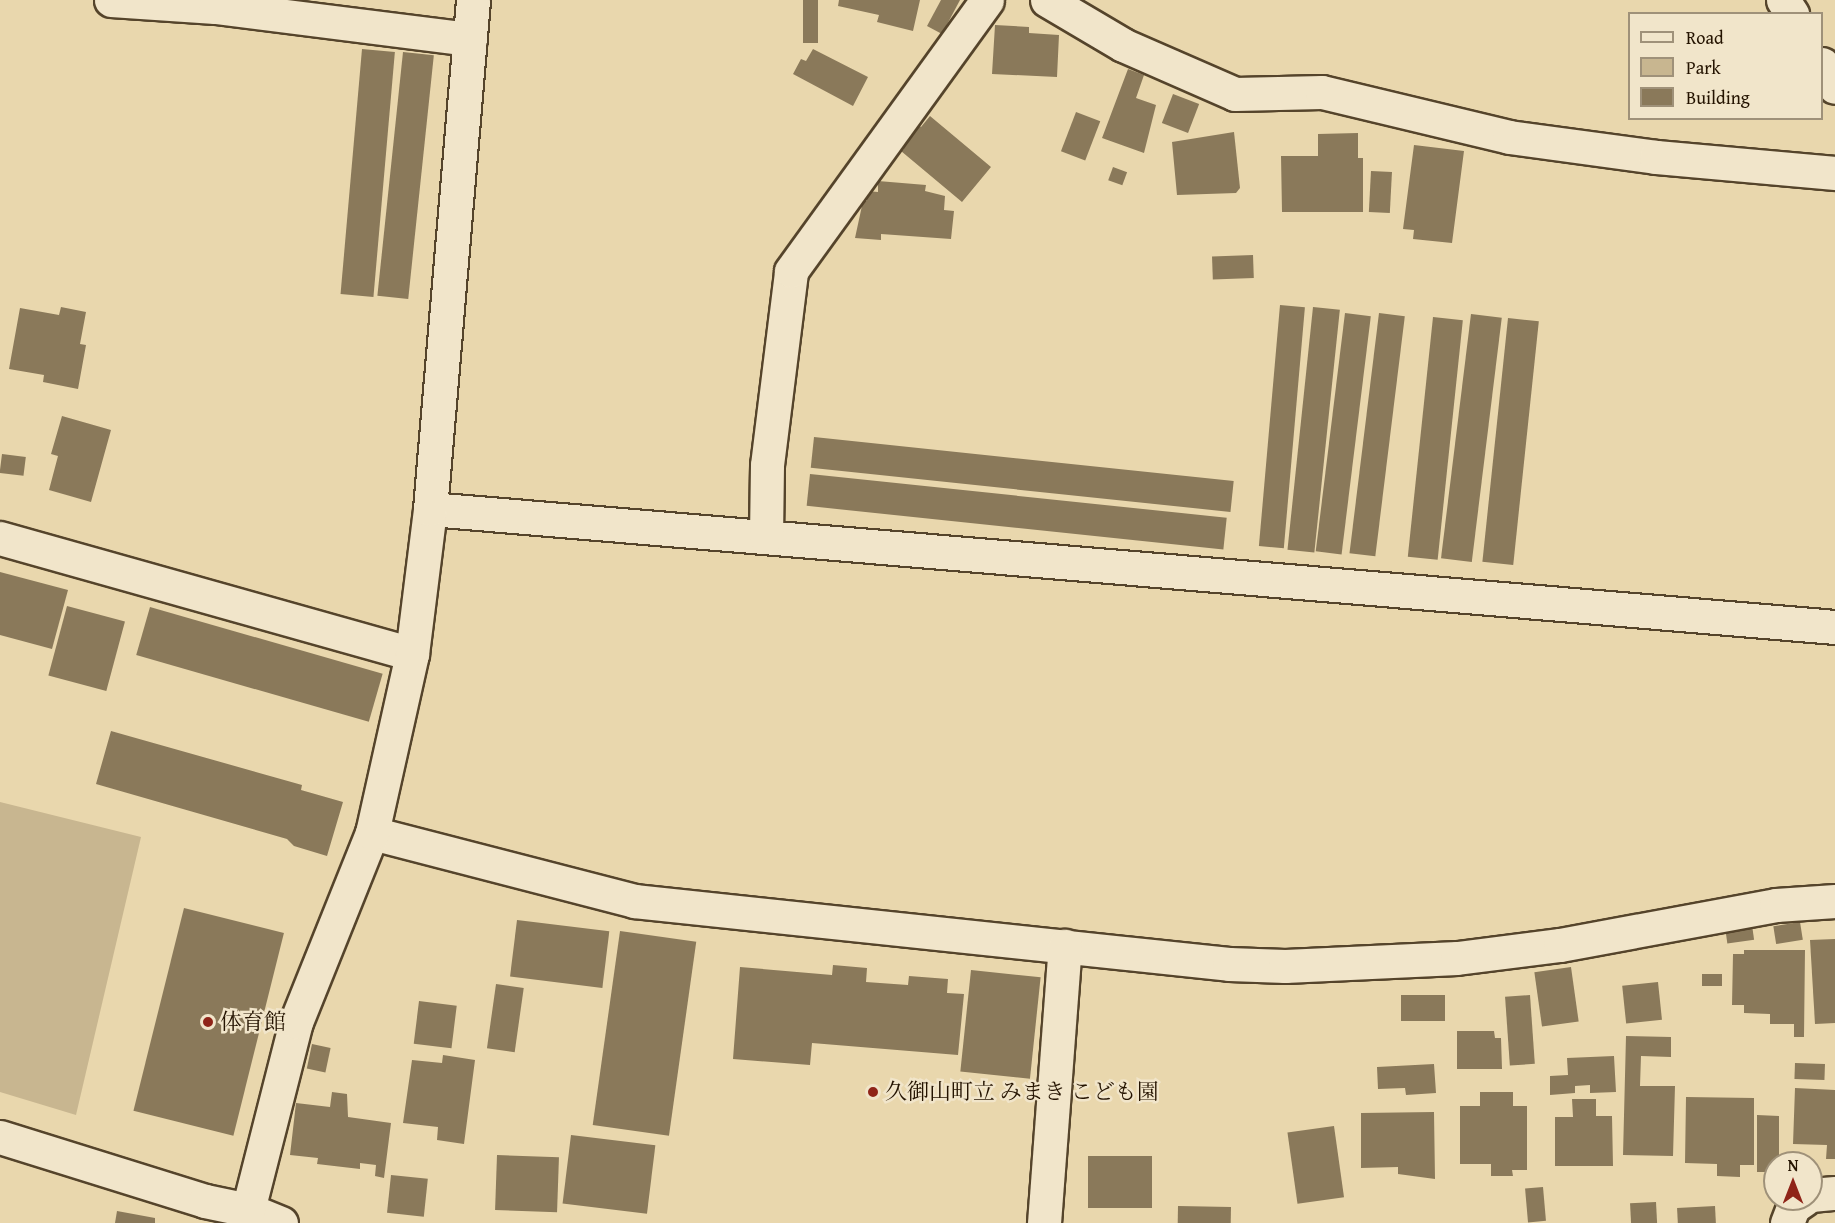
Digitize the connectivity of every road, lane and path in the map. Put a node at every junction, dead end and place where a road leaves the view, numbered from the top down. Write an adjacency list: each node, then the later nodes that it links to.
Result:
1 (111, 0): 5 (street)
2 (473, 0): 5 (street)
3 (987, 0): 10 (street)
4 (1047, 0): 8 (street)
5 (470, 39): 9 (street)
6 (1823, 67): 7 (street)
7 (1835, 87)
8 (1835, 172)
9 (430, 509): 10 (street); 13 (street)
10 (766, 537): 12 (street)
11 (0, 538): 13 (street)
12 (1835, 627)
13 (412, 654): 14 (street)
14 (372, 833): 16 (street); 18 (street)
15 (1835, 901): 16 (street)
16 (1065, 946): 20 (street)
17 (0, 1137): 18 (street)
18 (248, 1210): 19 (street)
19 (281, 1223)
20 (1044, 1223)

